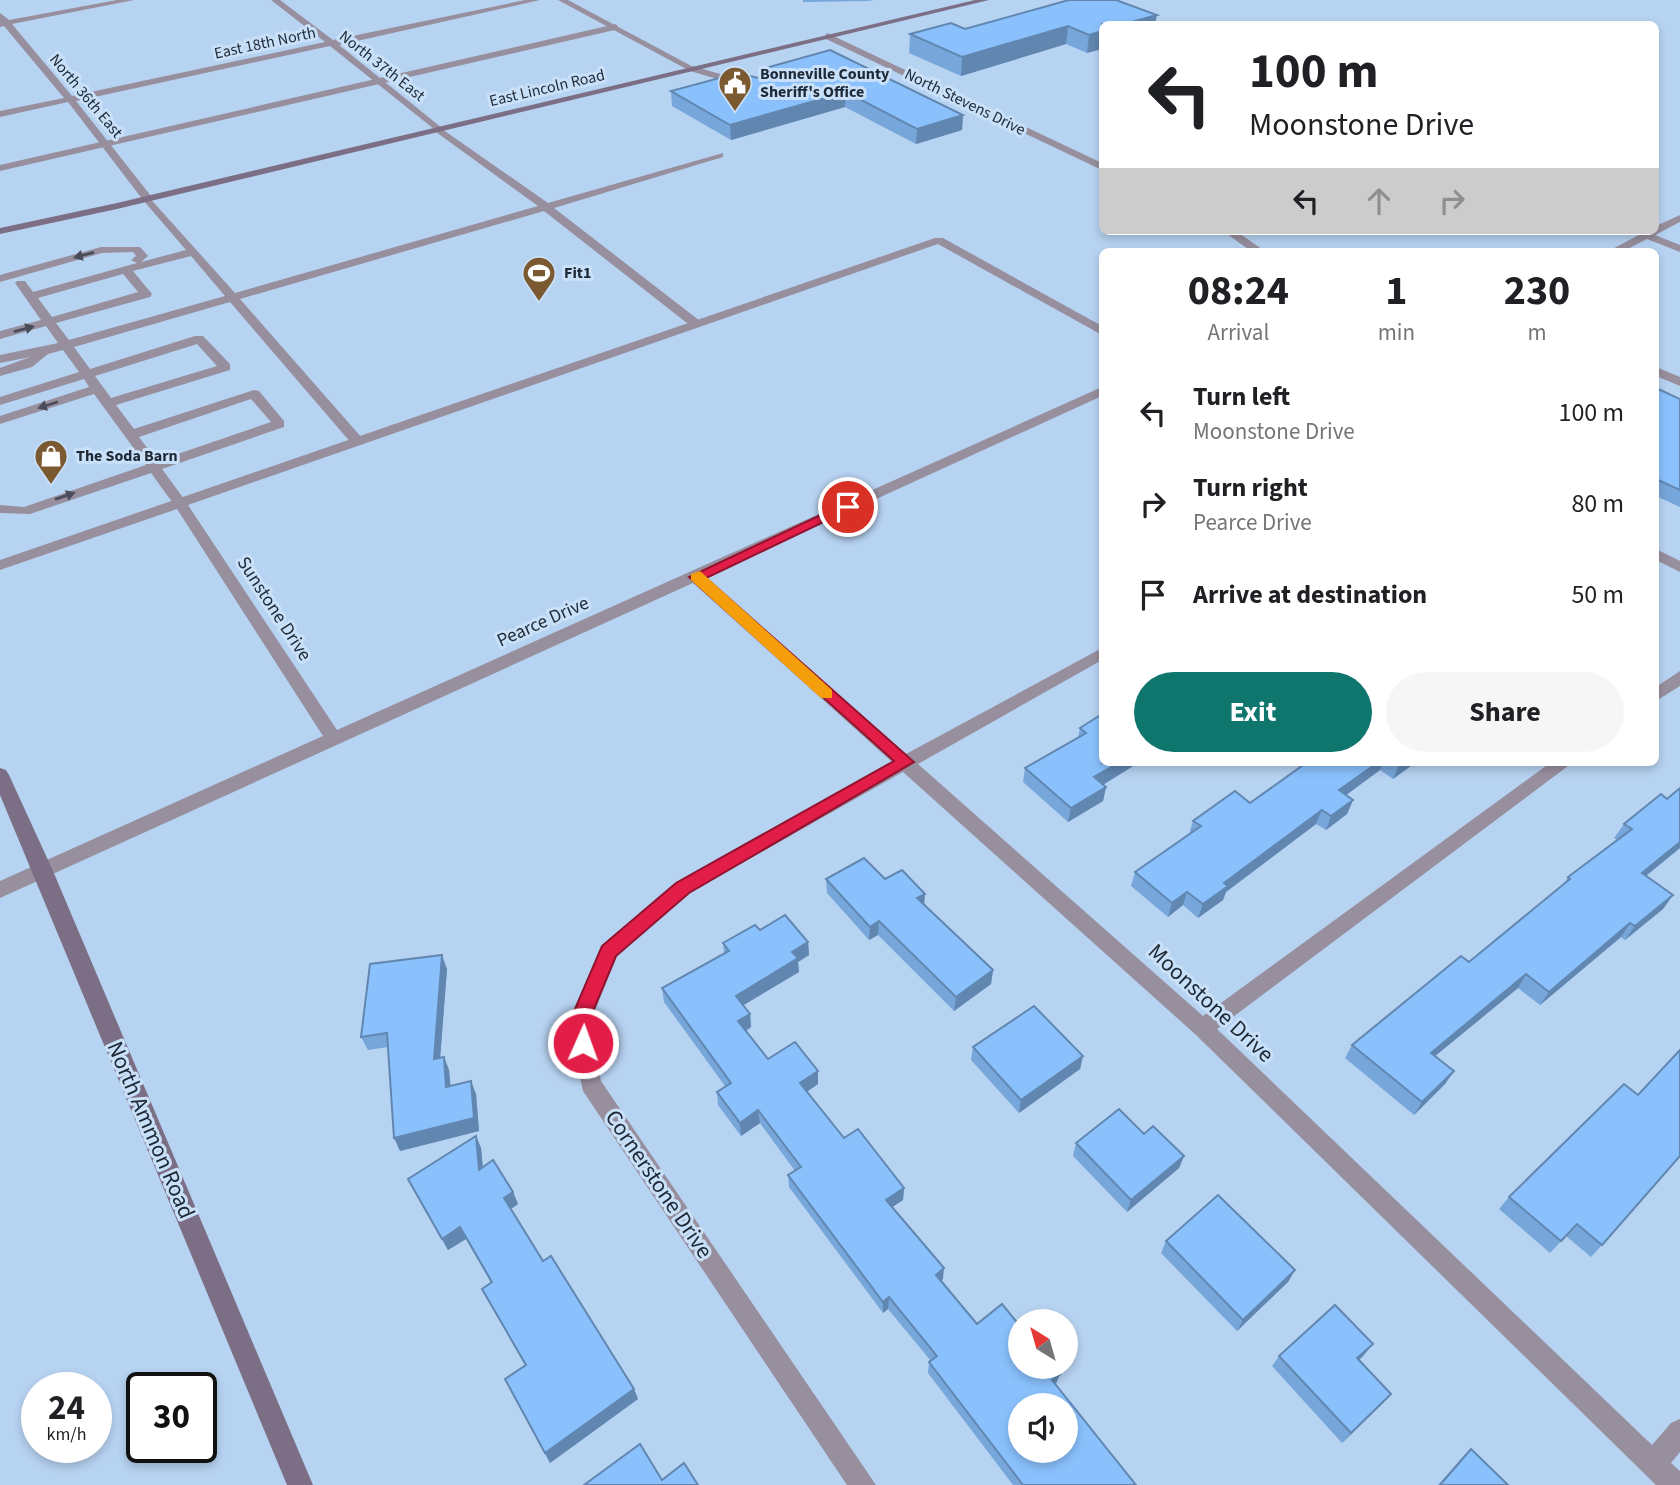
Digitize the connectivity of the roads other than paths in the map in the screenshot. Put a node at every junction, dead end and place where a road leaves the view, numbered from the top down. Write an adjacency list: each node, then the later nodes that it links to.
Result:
1 (131, 0): 6 (street)
2 (275, 0): 9 (street, North 37th East)
3 (536, 0): 9 (street, East 18th North)
4 (562, 0): 7 (street)
5 (985, 0): 8 (main road, East Lincoln Road)
6 (2, 21): 13 (street, North 36th East)
7 (616, 27): 10 (street); 11 (street)
8 (827, 36): 10 (main road, East Lincoln Road); 18 (street, North Stevens Drive)
9 (331, 44): 11 (street, North 37th East); 13 (street, East 18th North)
10 (693, 69): 12 (street); 15 (main road, East Lincoln Road)
11 (381, 81): 15 (street, North 37th East); 16 (street)
12 (750, 85)
13 (69, 100): 14 (street, East 18th North); 16 (street, North 36th East)
14 (0, 114)
15 (439, 130): 20 (main road, East Lincoln Road); 22 (street, North 37th East)
16 (107, 144): 19 (street); 20 (street, North 36th East)
17 (719, 155): 22 (street)
18 (1099, 166)
19 (0, 168)
20 (147, 198): 21 (main road, East Lincoln Road); 33 (street, North 36th East)
21 (117, 206): 25 (main road, East Lincoln Road); 29 (main road, East Lincoln Road)
22 (546, 207): 41 (street); 43 (street, North 37th East)
23 (1680, 218): 24 (street)
24 (1659, 228)
25 (0, 231)
26 (1234, 235): 30 (street)
27 (1646, 235): 31 (street)
28 (1657, 235): 32 (street)
29 (0, 241)
30 (1254, 248)
31 (1621, 248)
32 (1680, 249)
33 (192, 252): 34 (street); 41 (street, North 36th East)
34 (139, 263): 35 (street, one-way to 35); 36 (street)
35 (44, 265): 37 (street); 38 (street)
36 (126, 270): 40 (street); 42 (street)
37 (0, 274)
38 (0, 279)
39 (21, 283): 40 (street, Sunstone Drive)
40 (30, 296): 42 (street, Sunstone Drive)
41 (230, 298): 46 (street); 59 (street, North 36th East)
42 (48, 322): 45 (street, one-way to 42); 46 (street, Sunstone Drive)
43 (696, 324): 44 (street); 59 (street)
44 (1099, 329)
45 (0, 335)
46 (63, 346): 47 (street); 51 (street, Sunstone Drive)
47 (49, 350): 48 (street); 49 (street)
48 (0, 359)
49 (0, 372)
50 (1659, 372): 52 (street)
51 (85, 374): 53 (street, Sunstone Drive); 55 (street); 56 (street)
52 (1680, 382)
53 (96, 389): 56 (street, Sunstone Drive); 57 (street, one-way to 57)
54 (1099, 392): 66 (street, Pearce Drive)
55 (0, 401)
56 (107, 404): 58 (street, Sunstone Drive)
57 (0, 420)
58 (130, 435): 60 (street, Sunstone Drive); 60 (street)
59 (357, 441): 61 (street)
60 (151, 467): 61 (street, Sunstone Drive); 62 (street, one-way to 60)
61 (180, 503): 64 (street); 70 (street, Sunstone Drive)
62 (0, 509)
63 (1659, 556): 65 (street)
64 (0, 565)
65 (1680, 567)
66 (696, 577): 70 (street, Pearce Drive); 71 (street, Moonstone Drive)
67 (1099, 655): 71 (street, Cornerstone Drive)
68 (1680, 677): 69 (street)
69 (1659, 693)
70 (333, 738): 74 (street, Pearce Drive)
71 (906, 762): 76 (street, Moonstone Drive); 80 (street, Cornerstone Drive)
72 (1559, 766): 76 (street)
73 (0, 775): 74 (main road, North Ammon Road)
74 (43, 871): 75 (street, Pearce Drive); 79 (main road, North Ammon Road)
75 (0, 890)
76 (1202, 1028): 78 (street, Moonstone Drive)
77 (1680, 1432): 78 (street)
78 (1653, 1464): 81 (street, Moonstone Drive)
79 (300, 1485)
80 (863, 1485)
81 (1675, 1485)

